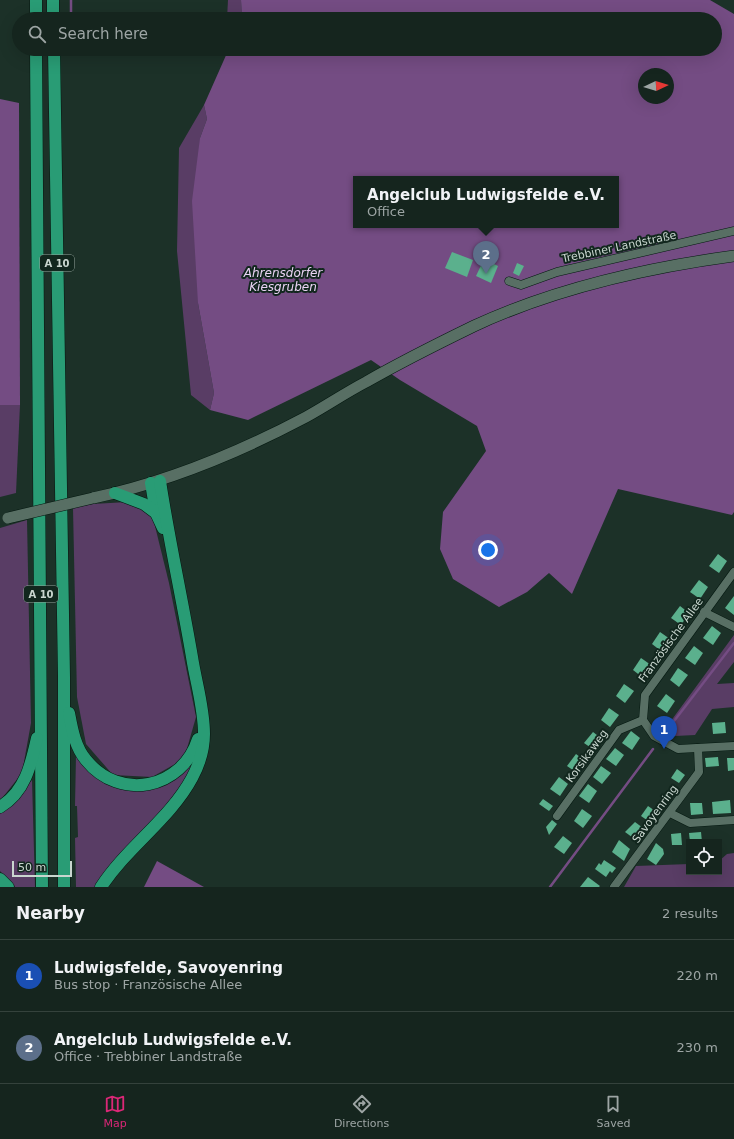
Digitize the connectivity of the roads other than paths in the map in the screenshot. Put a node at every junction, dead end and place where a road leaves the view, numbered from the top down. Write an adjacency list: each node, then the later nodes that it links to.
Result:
1 (36, 0): 3 (highway)
2 (53, 0): 4 (highway)
3 (36, 12)
4 (53, 12)
5 (36, 56): 19 (highway, A 10)
6 (54, 56): 18 (highway, A 10)
7 (734, 232): 9 (street, Trebbiner Landstraße)
8 (734, 256): 10 (main road)
9 (509, 280)
10 (156, 482): 11 (main road); 12 (highway); 14 (highway)
11 (116, 493): 12 (highway); 13 (main road, bridge)
12 (156, 512): 14 (highway)
13 (4, 519)
14 (171, 550): 20 (highway)
15 (734, 572): 16 (street, Französische Allee)
16 (704, 612): 17 (street); 21 (street, Französische Allee)
17 (734, 627)
18 (64, 677): 20 (highway); 31 (highway, A 10)
19 (42, 718): 24 (highway); 30 (highway, A 10)
20 (204, 720): 32 (highway)
21 (643, 720): 23 (street); 26 (street, Korsikaweg)
22 (734, 746): 23 (street)
23 (698, 748): 25 (street, Savoyenring)
24 (0, 807)
25 (670, 813): 27 (street); 33 (street, Savoyenring)
26 (557, 816)
27 (734, 820)
28 (0, 879): 29 (highway)
29 (8, 887)
30 (42, 887)
31 (64, 887)
32 (101, 887)
33 (614, 887)

